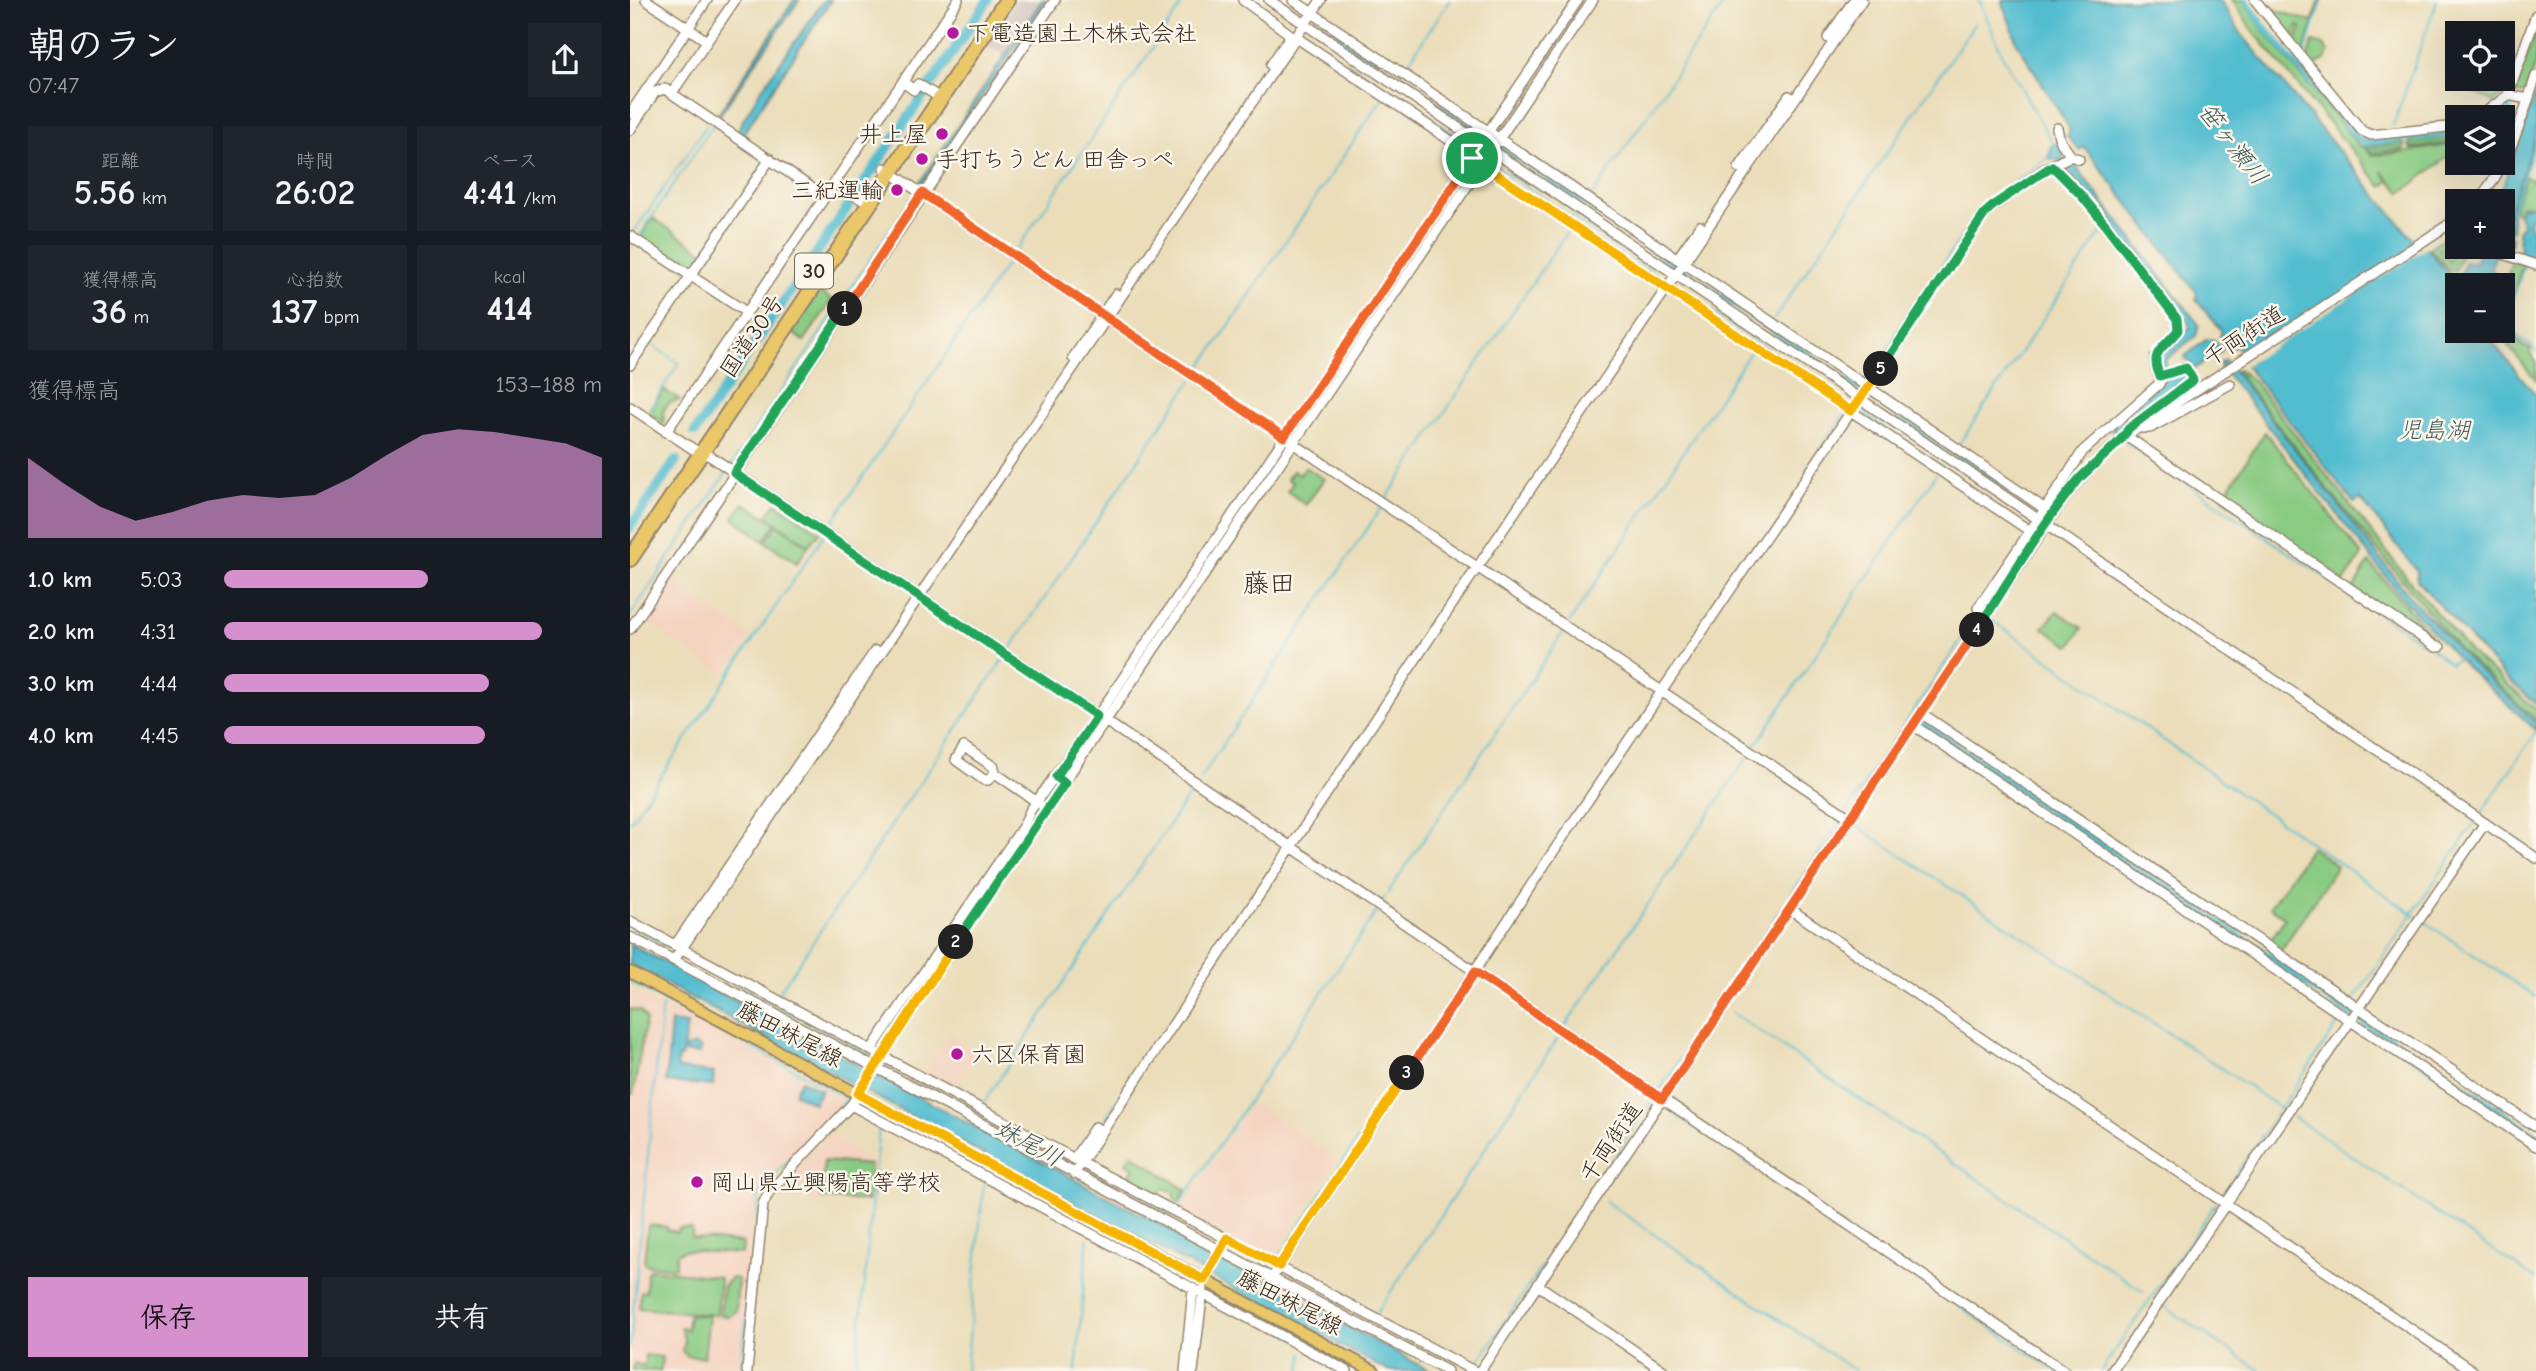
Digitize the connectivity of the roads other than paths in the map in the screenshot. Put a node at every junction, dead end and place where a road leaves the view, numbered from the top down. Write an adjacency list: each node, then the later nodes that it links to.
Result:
1 (646, 0): 20 (street)
2 (707, 0): 20 (street)
3 (735, 0): 23 (street)
4 (958, 0): 26 (street)
5 (998, 0): 27 (highway, 国道30号 / 30)
6 (1007, 0): 39 (highway, 国道30号 / 30)
7 (1055, 0): 44 (street)
8 (1242, 0): 19 (street)
9 (1269, 0): 19 (street)
10 (1293, 0): 19 (street)
11 (1314, 0): 19 (street)
12 (1321, 0): 19 (street)
13 (1578, 0): 22 (street)
14 (1592, 0): 22 (street)
15 (1854, 0): 21 (street)
16 (1862, 0): 21 (street)
17 (2255, 0): 34 (street)
18 (2536, 15): 29 (street)
19 (1301, 28): 24 (street); 24 (street); 36 (street); 54 (street)
20 (690, 29): 23 (street); 32 (street)
21 (1833, 36): 51 (street)
22 (1559, 39): 36 (street)
23 (707, 41): 28 (street)
24 (1345, 62): 36 (street); 36 (street)
25 (2536, 76): 30 (street)
26 (902, 82): 27 (street); 40 (street)
27 (929, 91): 39 (highway, 国道30号 / 30)
28 (672, 93): 35 (street); 37 (street)
29 (2508, 95): 30 (street); 31 (street)
30 (2528, 99): 41 (street)
31 (2495, 105)
32 (630, 114)
33 (2057, 128): 38 (street)
34 (2445, 128)
35 (630, 130)
36 (1487, 149): 51 (street); 51 (street); 51 (street); 63 (street)
37 (770, 159): 45 (street); 52 (street)
38 (2065, 161): 56 (street); 58 (street)
39 (887, 170): 44 (street); 46 (highway, 国道30号 / 30); 64 (highway, 国道30号 / 30)
40 (834, 183): 45 (street); 46 (street)
41 (2491, 186): 42 (street); 43 (street)
42 (2488, 189)
43 (2492, 189)
44 (919, 191): 54 (street); 65 (street)
45 (825, 197): 53 (street)
46 (858, 197): 64 (highway, 国道30号 / 30)
47 (2445, 228): 60 (street, 千両街道)
48 (630, 236): 52 (street)
49 (2515, 258): 50 (street)
50 (2536, 265)
51 (1673, 275): 58 (street); 58 (street); 58 (street); 71 (street)
52 (690, 276): 53 (street); 55 (street)
53 (746, 312): 61 (street)
54 (1104, 316): 63 (street); 72 (street)
55 (630, 365)
56 (2165, 374): 62 (street); 66 (street)
57 (2230, 384): 60 (street)
58 (1857, 401): 66 (street); 66 (street); 68 (street); 76 (street)
59 (630, 407): 61 (street)
60 (2140, 427): 62 (street, 千両街道)
61 (666, 432): 64 (street)
62 (2126, 436): 67 (street, 千両街道); 75 (street)
63 (1289, 440): 71 (street); 78 (street)
64 (697, 451): 65 (street); 69 (highway, 国道30号 / 30); 70 (highway, 国道30号 / 30)
65 (731, 471): 72 (street); 74 (street)
66 (2041, 513): 67 (street); 68 (street)
67 (2046, 525): 73 (street, 千両街道); 83 (street)
68 (2030, 531): 73 (street)
69 (630, 543)
70 (630, 559)
71 (1476, 567): 76 (street); 85 (street)
72 (917, 594): 78 (street); 90 (street)
73 (1983, 611): 77 (street, 千両街道)
74 (630, 629)
75 (2440, 647)
76 (1661, 689): 82 (street); 91 (street)
77 (1921, 713): 79 (street, 千両街道); 93 (street)
78 (1102, 719): 81 (street); 85 (street)
79 (1913, 725): 82 (street, 千両街道); 93 (street)
80 (995, 773): 81 (street)
81 (1043, 805): 84 (street)
82 (1846, 815): 87 (street, 千両街道)
83 (2481, 822): 86 (street); 93 (street)
84 (1030, 823): 94 (street); 95 (street)
85 (1289, 846): 91 (street); 100 (street)
86 (2536, 858)
87 (1790, 909): 96 (street, 千両街道); 101 (street)
88 (630, 921): 90 (street)
89 (630, 937): 90 (street)
90 (678, 950): 94 (street); 95 (street)
91 (1473, 970): 96 (street); 103 (street)
92 (630, 972): 97 (main road, 藤田妹尾線)
93 (2350, 1015): 98 (street); 99 (street); 101 (street)
94 (872, 1050): 95 (street)
95 (877, 1062): 97 (street); 100 (street); 100 (street)
96 (1658, 1096): 104 (street, 千両街道); 115 (street)
97 (855, 1098): 105 (main road, 藤田妹尾線); 105 (street); 106 (street)
98 (2536, 1127)
99 (2536, 1146)
100 (1077, 1164): 102 (street); 102 (street)
101 (2222, 1203): 116 (street); 117 (street)
102 (1223, 1245): 103 (street); 103 (street); 105 (street)
103 (1276, 1268): 111 (street); 112 (street)
104 (1538, 1285): 113 (street, 千両街道); 114 (street)
105 (1201, 1287): 107 (street); 108 (street); 109 (street); 110 (main road, 藤田妹尾線)
106 (747, 1371)
107 (1185, 1371)
108 (1193, 1371)
109 (1347, 1371)
110 (1374, 1371)
111 (1447, 1371)
112 (1474, 1371)
113 (1480, 1371)
114 (1664, 1371)
115 (2064, 1371)
116 (2112, 1371)
117 (2473, 1371)

